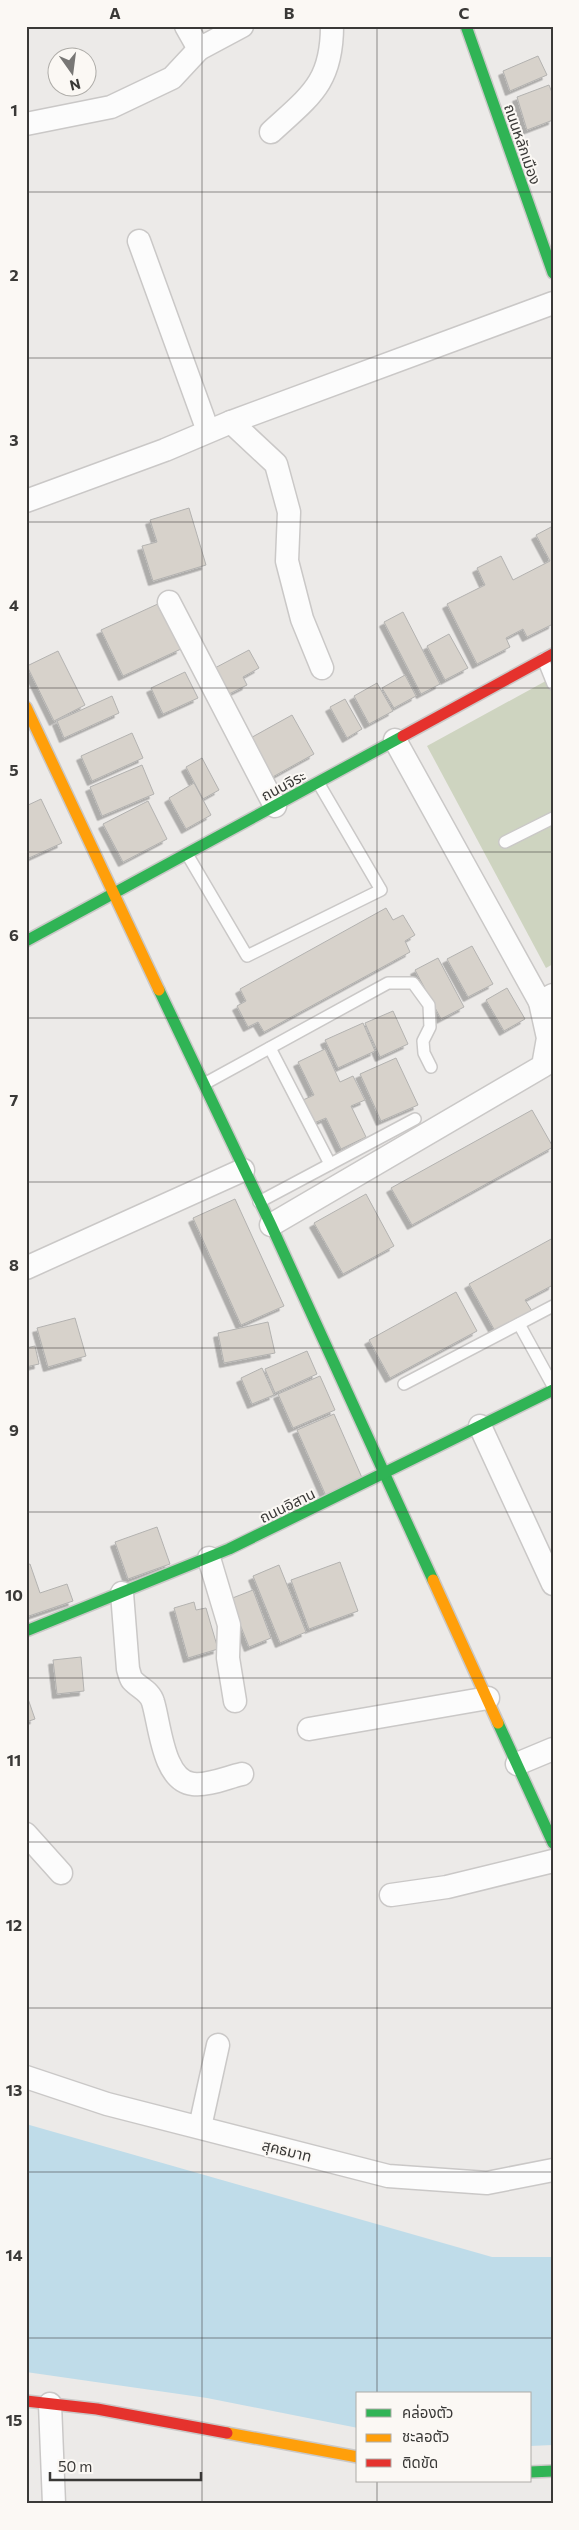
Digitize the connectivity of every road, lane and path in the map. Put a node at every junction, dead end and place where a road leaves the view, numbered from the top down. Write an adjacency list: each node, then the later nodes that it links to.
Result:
1 (186, 26): 5 (street)
2 (242, 26): 5 (street)
3 (332, 26): 7 (street)
4 (466, 26): 9 (street, ถนนหลักเมือง)
5 (199, 49): 6 (street)
6 (26, 124)
7 (271, 132)
8 (139, 241): 12 (street)
9 (553, 273)
10 (553, 303): 11 (street)
11 (231, 422): 12 (street); 16 (street)
12 (208, 431): 13 (street)
13 (26, 501)
14 (169, 602): 21 (street)
15 (548, 656): 17 (lane); 19 (street, ถนนจิระ)
16 (322, 668)
17 (553, 684)
18 (26, 706): 25 (street)
19 (395, 740): 20 (street, ถนนจิระ); 27 (street)
20 (318, 784): 21 (street, ถนนจิระ); 24 (lane)
21 (275, 806): 24 (street, ถนนจิระ)
22 (553, 818): 23 (lane)
23 (505, 842)
24 (187, 854): 25 (street, ถนนจิระ)
25 (114, 894): 26 (street, ถนนจิระ); 30 (street)
26 (26, 941)
27 (546, 999): 35 (street)
28 (270, 1048): 29 (lane); 30 (lane); 32 (lane)
29 (431, 1067)
30 (204, 1084): 33 (street)
31 (415, 1119): 32 (lane)
32 (330, 1164): 34 (lane)
33 (243, 1170): 34 (street); 36 (street)
34 (259, 1202): 35 (street)
35 (271, 1225): 43 (street)
36 (26, 1268)
37 (553, 1306): 38 (lane)
38 (519, 1324): 39 (lane); 40 (lane)
39 (404, 1384)
40 (553, 1386)
41 (553, 1390): 42 (street, ถนนอิสาน)
42 (480, 1426): 43 (street, ถนนอิสาน); 45 (street)
43 (385, 1474): 44 (street, ถนนอิสาน); 48 (street)
44 (209, 1558): 46 (street, ถนนอิสาน); 49 (street)
45 (553, 1584)
46 (122, 1592): 47 (street, ถนนอิสาน); 53 (street)
47 (26, 1631)
48 (488, 1698): 50 (street); 52 (street)
49 (234, 1701)
50 (309, 1729)
51 (553, 1749): 52 (street)
52 (517, 1764): 55 (street)
53 (242, 1774)
54 (26, 1834): 57 (street)
55 (553, 1843)
56 (553, 1861): 58 (street)
57 (61, 1873)
58 (391, 1895)
59 (218, 2044): 61 (street)
60 (26, 2076): 61 (street, สุคธมาท)
61 (200, 2127): 62 (street, สุคธมาท)
62 (553, 2170)
63 (26, 2401): 64 (street)
64 (50, 2404): 65 (street); 68 (street)
65 (356, 2457)
66 (553, 2471): 67 (street)
67 (532, 2472)
68 (54, 2504)

